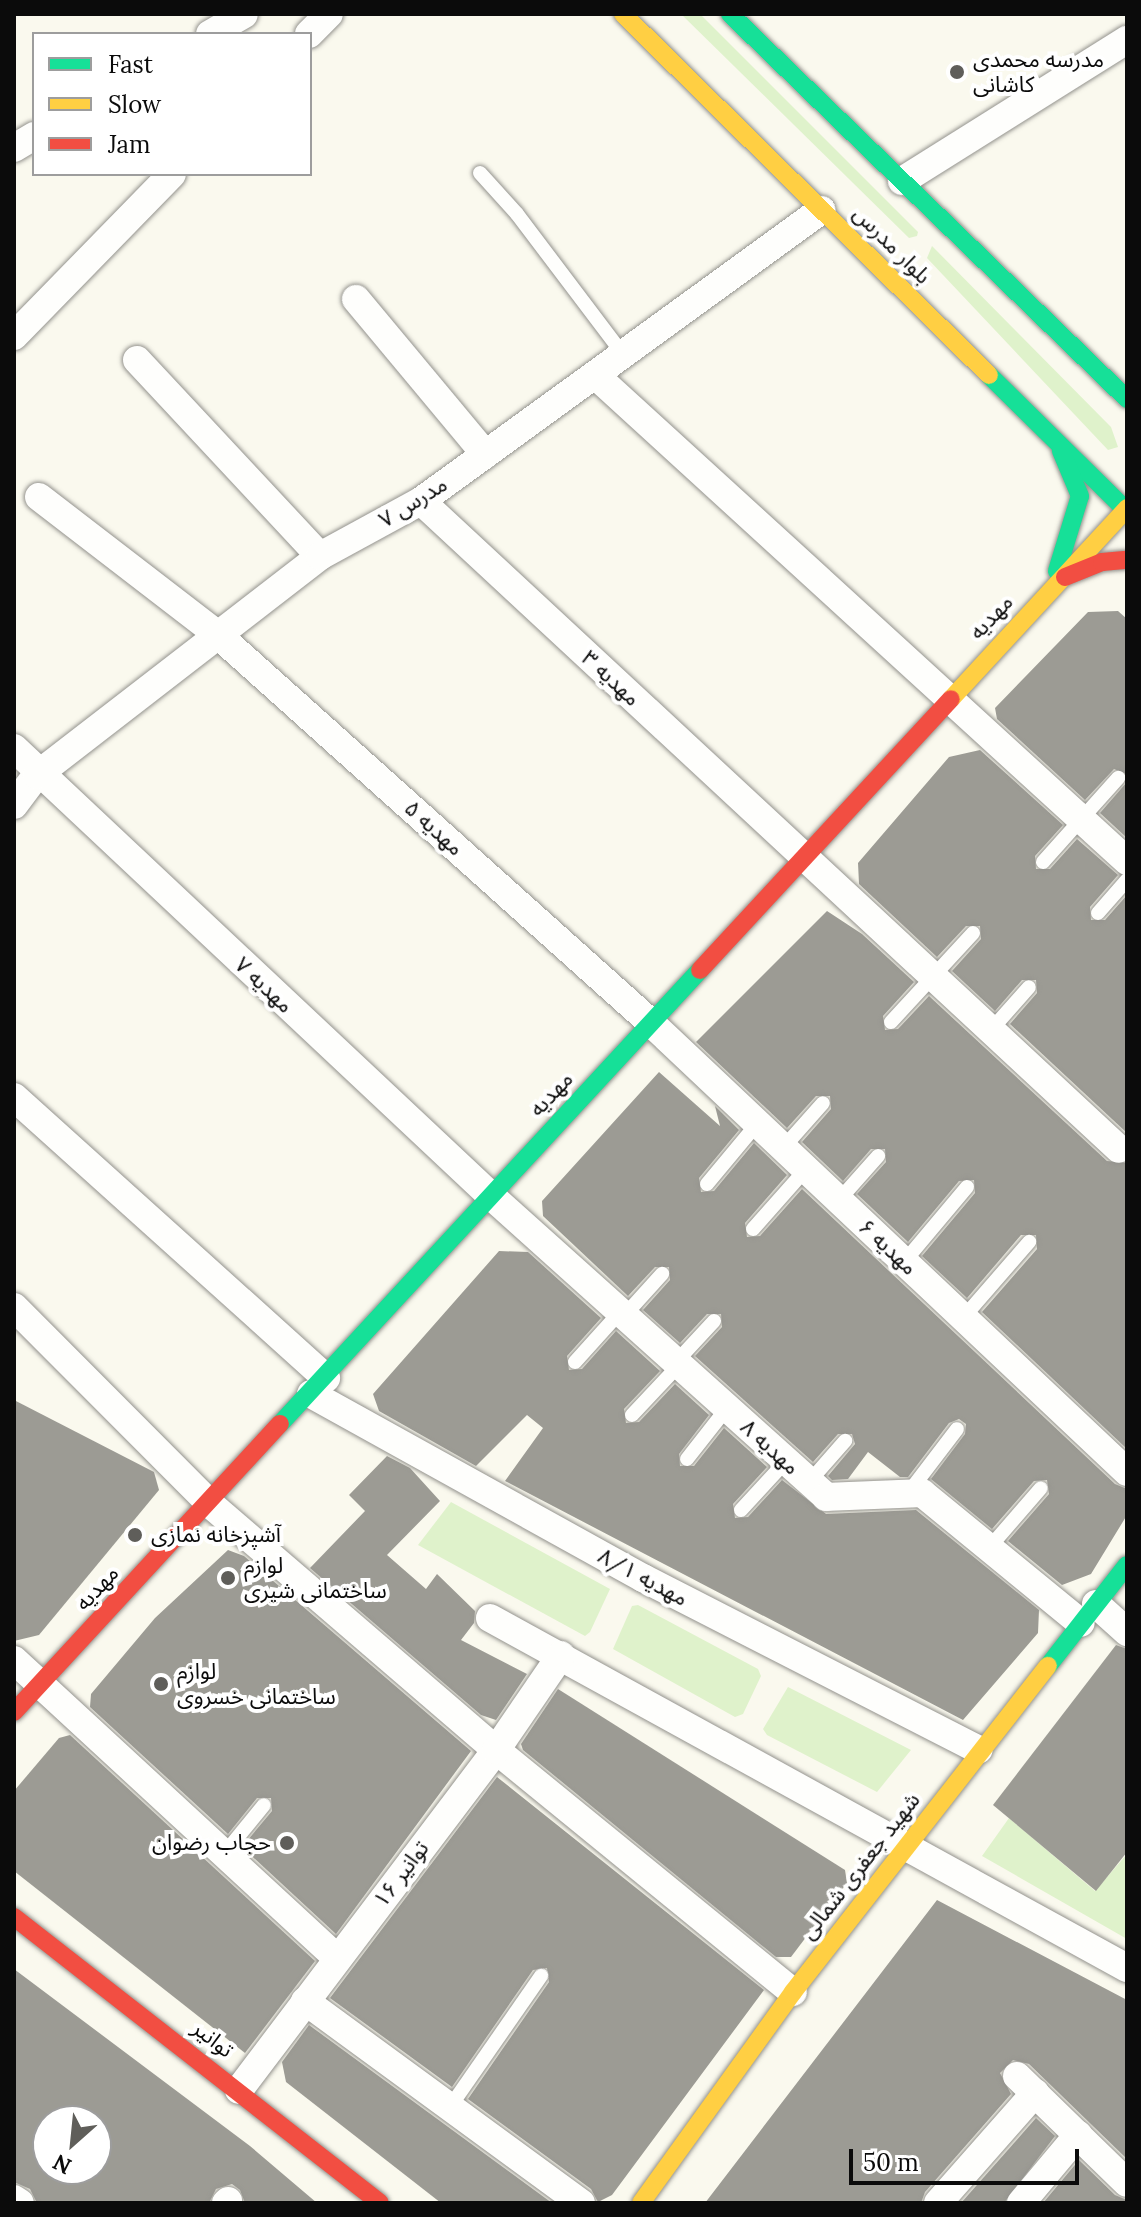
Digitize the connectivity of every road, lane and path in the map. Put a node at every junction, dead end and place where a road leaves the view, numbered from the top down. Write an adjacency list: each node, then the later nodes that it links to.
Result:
1 (244, 14): 5 (street)
2 (329, 14): 6 (street)
3 (623, 14): 13 (street, بلوار مدرس)
4 (730, 14): 12 (street)
5 (213, 32)
6 (311, 32)
7 (1127, 40): 12 (street)
8 (32, 137): 9 (street)
9 (14, 148)
10 (480, 173): 16 (lane)
11 (170, 176): 15 (street)
12 (902, 181): 19 (street)
13 (821, 210): 16 (street, مدرس ۷); 20 (street, بلوار مدرس)
14 (356, 299): 21 (street)
15 (14, 336)
16 (623, 354): 18 (street, مدرس ۷)
17 (137, 360): 25 (street)
18 (595, 375): 21 (street, مدرس ۷); 29 (street)
19 (1127, 399)
20 (1056, 440): 24 (street, بلوار مدرس); 27 (street)
21 (485, 454): 23 (street, مدرس ۷)
22 (39, 497): 28 (street, مهدیه ۵)
23 (421, 501): 25 (street, مدرس ۷); 35 (street, مهدیه ۳)
24 (1127, 509): 27 (street, مهدیه)
25 (320, 556): 28 (street, مدرس ۷)
26 (1127, 560): 27 (street)
27 (1046, 593): 29 (street, مهدیه)
28 (217, 634): 31 (street, مدرس ۷); 43 (street, مهدیه ۵)
29 (950, 697): 34 (street); 35 (street, مهدیه)
30 (14, 748): 31 (street, مهدیه ۷)
31 (37, 775): 33 (street, مدرس ۷); 55 (street, مهدیه ۷)
32 (1118, 778): 34 (lane)
33 (14, 805)
34 (1082, 819): 36 (street); 37 (lane)
35 (801, 855): 41 (street, مهدیه ۳); 43 (street, مهدیه)
36 (1127, 861)
37 (1043, 862)
38 (1127, 880): 39 (lane)
39 (1098, 913)
40 (973, 933): 41 (lane)
41 (932, 976): 44 (lane); 45 (street, مهدیه ۳)
42 (1029, 987): 45 (lane)
43 (650, 1022): 48 (street, مهدیه ۶); 55 (street, مهدیه)
44 (891, 1022)
45 (991, 1030): 50 (street, مهدیه ۳)
46 (14, 1097): 67 (street, مهدیه ۸/۱)
47 (823, 1103): 49 (lane)
48 (757, 1124): 49 (street, مهدیه ۶); 53 (lane)
49 (783, 1148): 52 (street, مهدیه ۶)
50 (1119, 1149)
51 (878, 1156): 56 (lane)
52 (806, 1169): 56 (street, مهدیه ۶); 57 (lane)
53 (707, 1184)
54 (967, 1187): 59 (lane)
55 (490, 1195): 62 (street, مهدیه ۸); 67 (street, مهدیه)
56 (839, 1200): 59 (street, مهدیه ۶)
57 (753, 1229)
58 (1029, 1242): 63 (lane)
59 (904, 1262): 63 (street, مهدیه ۶)
60 (662, 1274): 62 (lane)
61 (14, 1307): 78 (street)
62 (622, 1314): 65 (lane); 66 (street, مهدیه ۸)
63 (963, 1318): 74 (street, مهدیه ۶)
64 (714, 1321): 66 (lane)
65 (575, 1362)
66 (677, 1364): 68 (street, مهدیه ۸); 69 (lane)
67 (318, 1386): 78 (street, مهدیه); 90 (street, مهدیه ۸/۱)
68 (727, 1408): 72 (lane); 73 (street, مهدیه ۸)
69 (632, 1415)
70 (957, 1429): 77 (lane)
71 (845, 1441): 75 (lane)
72 (687, 1459)
73 (786, 1461): 75 (street, مهدیه ۸); 79 (lane)
74 (1127, 1472)
75 (809, 1482): 77 (street, مهدیه ۸)
76 (1041, 1488): 80 (lane)
77 (907, 1494): 80 (street, مهدیه ۸)
78 (210, 1504): 87 (street, مهدیه); 89 (street)
79 (741, 1510)
80 (989, 1548): 82 (street, مهدیه ۸)
81 (1127, 1565): 82 (street, شهید جعفری شمالی)
82 (1088, 1614): 84 (street, مهدیه ۸); 90 (street, شهید جعفری شمالی)
83 (490, 1618): 85 (street)
84 (1127, 1632)
85 (561, 1655): 89 (street, توانیر ۱۶); 92 (street)
86 (14, 1660): 87 (street)
87 (40, 1684): 88 (street, مهدیه); 93 (street)
88 (14, 1712)
89 (496, 1750): 95 (street, توانیر ۱۶); 98 (street)
90 (979, 1750): 92 (street, شهید جعفری شمالی)
91 (264, 1805): 93 (lane)
92 (905, 1847): 96 (street); 98 (street, شهید جعفری شمالی)
93 (224, 1854): 95 (street)
94 (14, 1917): 100 (street, توانیر)
95 (337, 1958): 99 (street, توانیر ۱۶)
96 (1127, 1968)
97 (541, 1976): 101 (lane)
98 (793, 1992): 108 (street, شهید جعفری شمالی)
99 (305, 2001): 100 (street, توانیر ۱۶); 101 (street)
100 (239, 2090): 106 (street, توانیر)
101 (450, 2107): 107 (street)
102 (1078, 2135): 103 (street); 109 (street); 110 (street)
103 (1127, 2183)
104 (14, 2199): 105 (street)
105 (20, 2203)
106 (380, 2203)
107 (581, 2203)
108 (641, 2203)
109 (938, 2203)
110 (1021, 2203)

